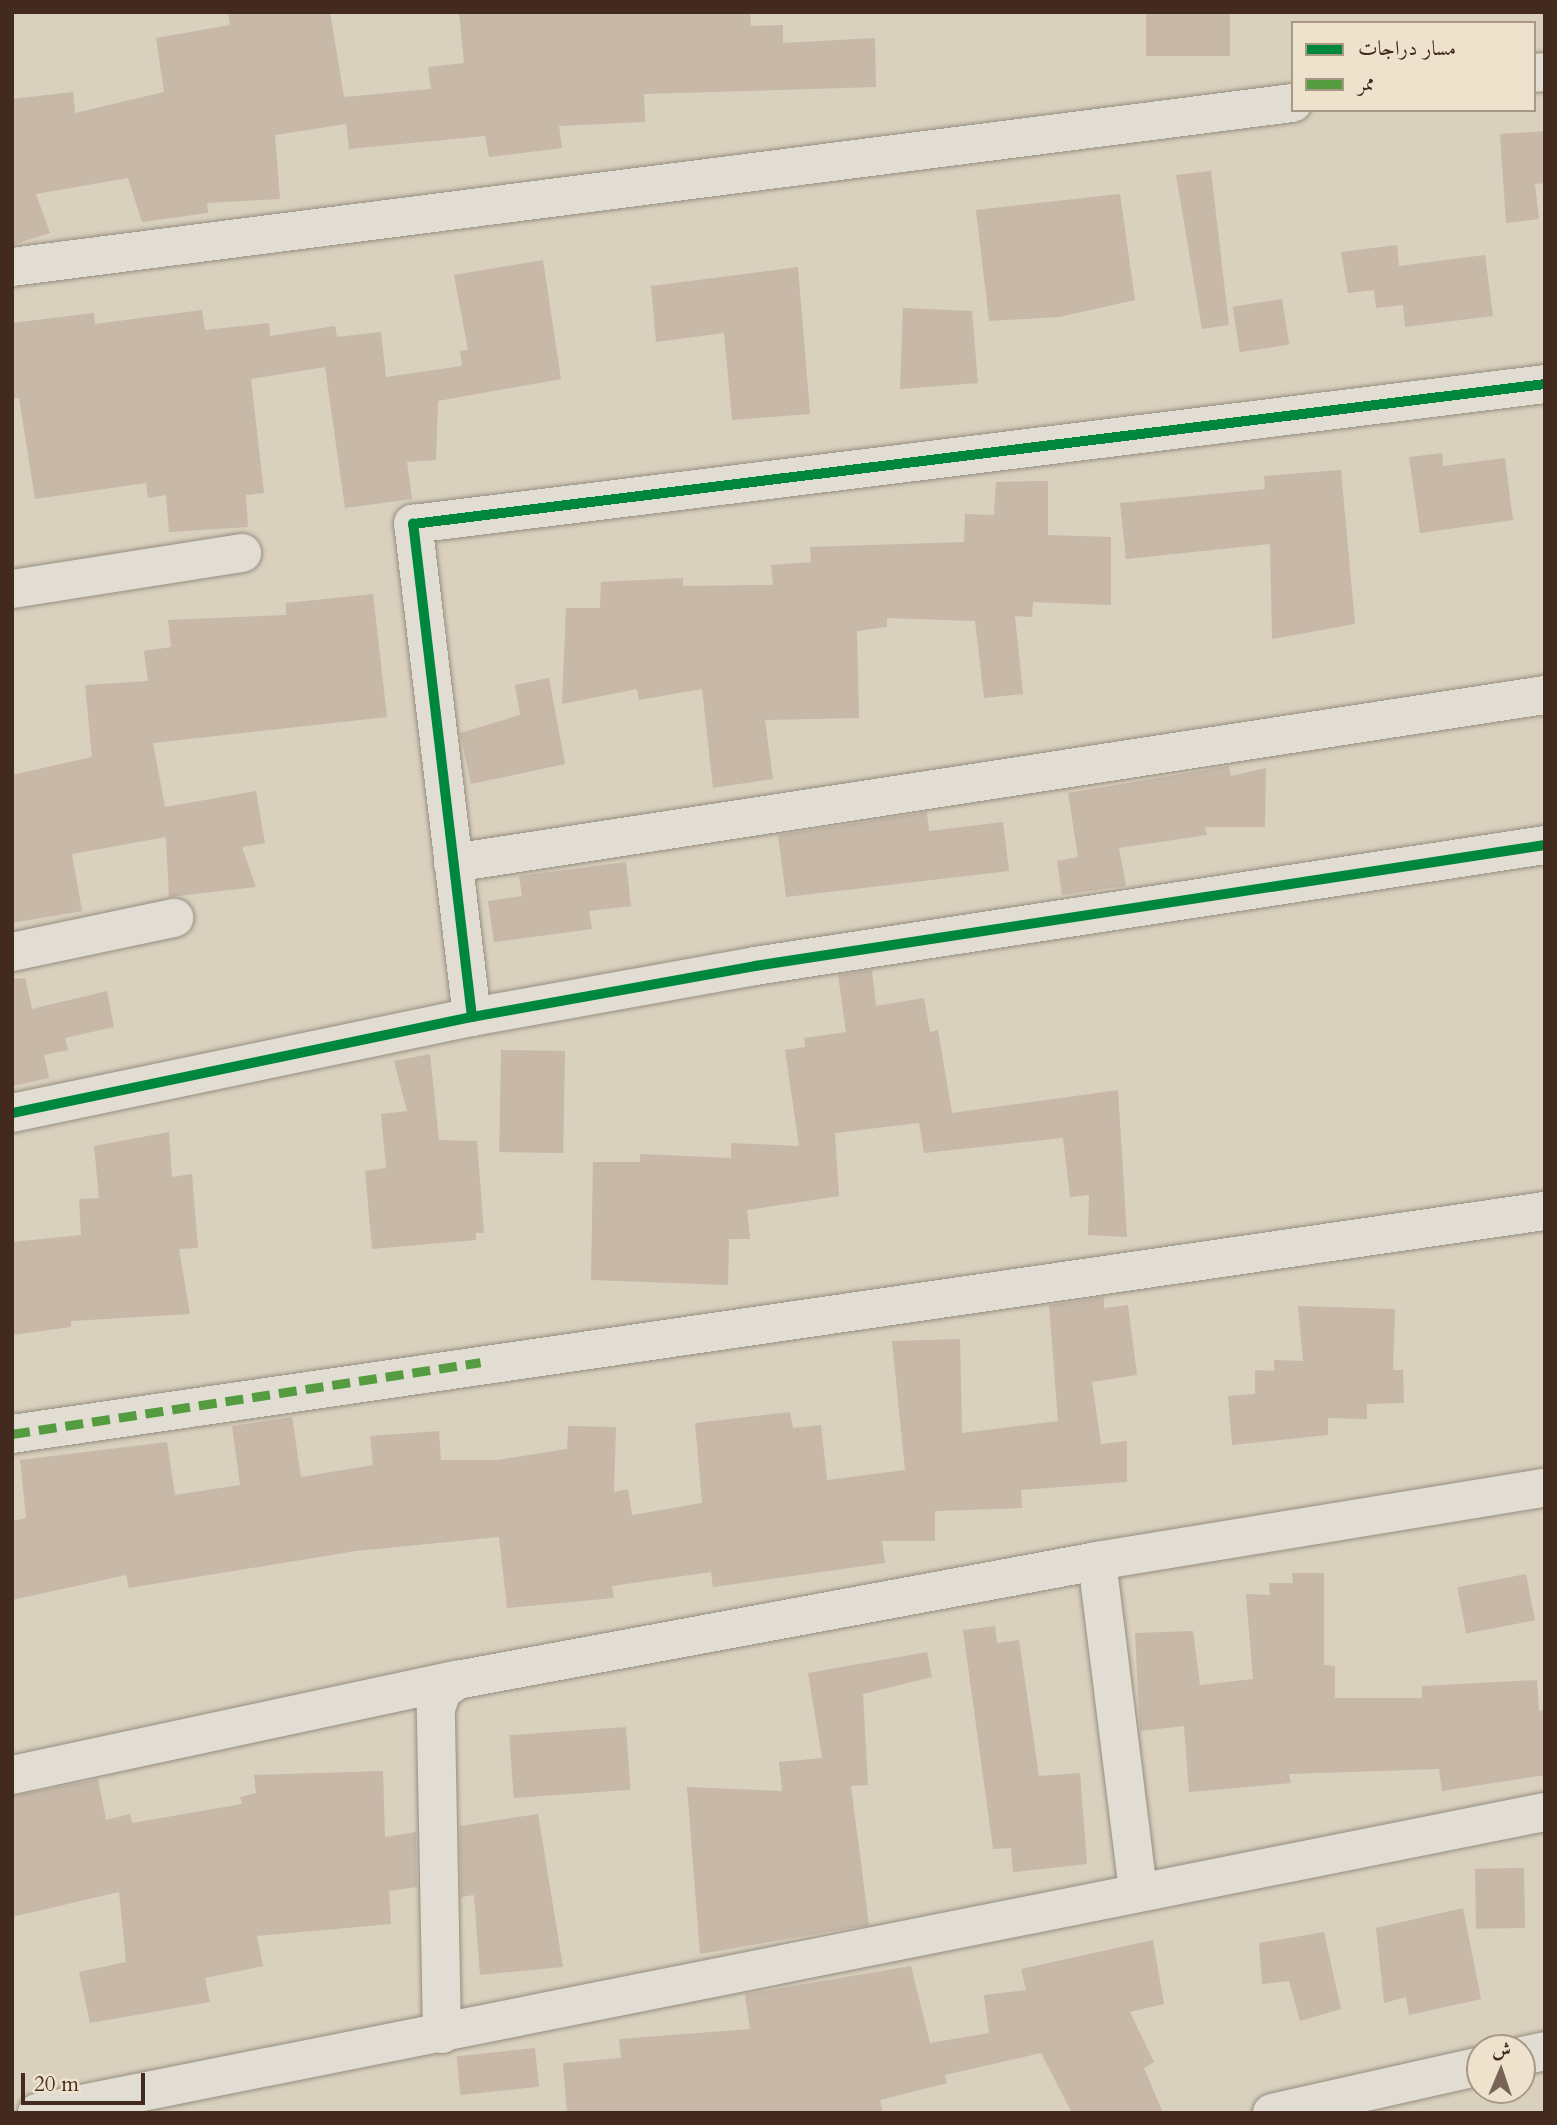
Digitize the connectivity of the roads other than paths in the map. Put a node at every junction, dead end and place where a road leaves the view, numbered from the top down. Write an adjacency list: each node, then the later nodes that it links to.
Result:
1 (1291, 103): 2 (street)
2 (12, 267)
3 (1545, 384): 8 (street)
4 (242, 553): 5 (street)
5 (12, 589)
6 (1545, 695): 8 (street)
7 (1545, 845): 11 (street)
8 (453, 863): 11 (street)
9 (174, 918): 10 (street)
10 (12, 952)
11 (472, 1017): 12 (street)
12 (12, 1113)
13 (1545, 1211): 14 (street)
14 (12, 1434)
15 (1545, 1488): 16 (street)
16 (1097, 1562): 17 (street); 20 (street)
17 (457, 1680): 18 (street); 21 (street)
18 (12, 1775)
19 (1545, 1812): 20 (street)
20 (1138, 1892): 21 (street)
21 (442, 2034): 23 (street)
22 (1466, 2069): 24 (street)
23 (37, 2113)
24 (1272, 2113)

